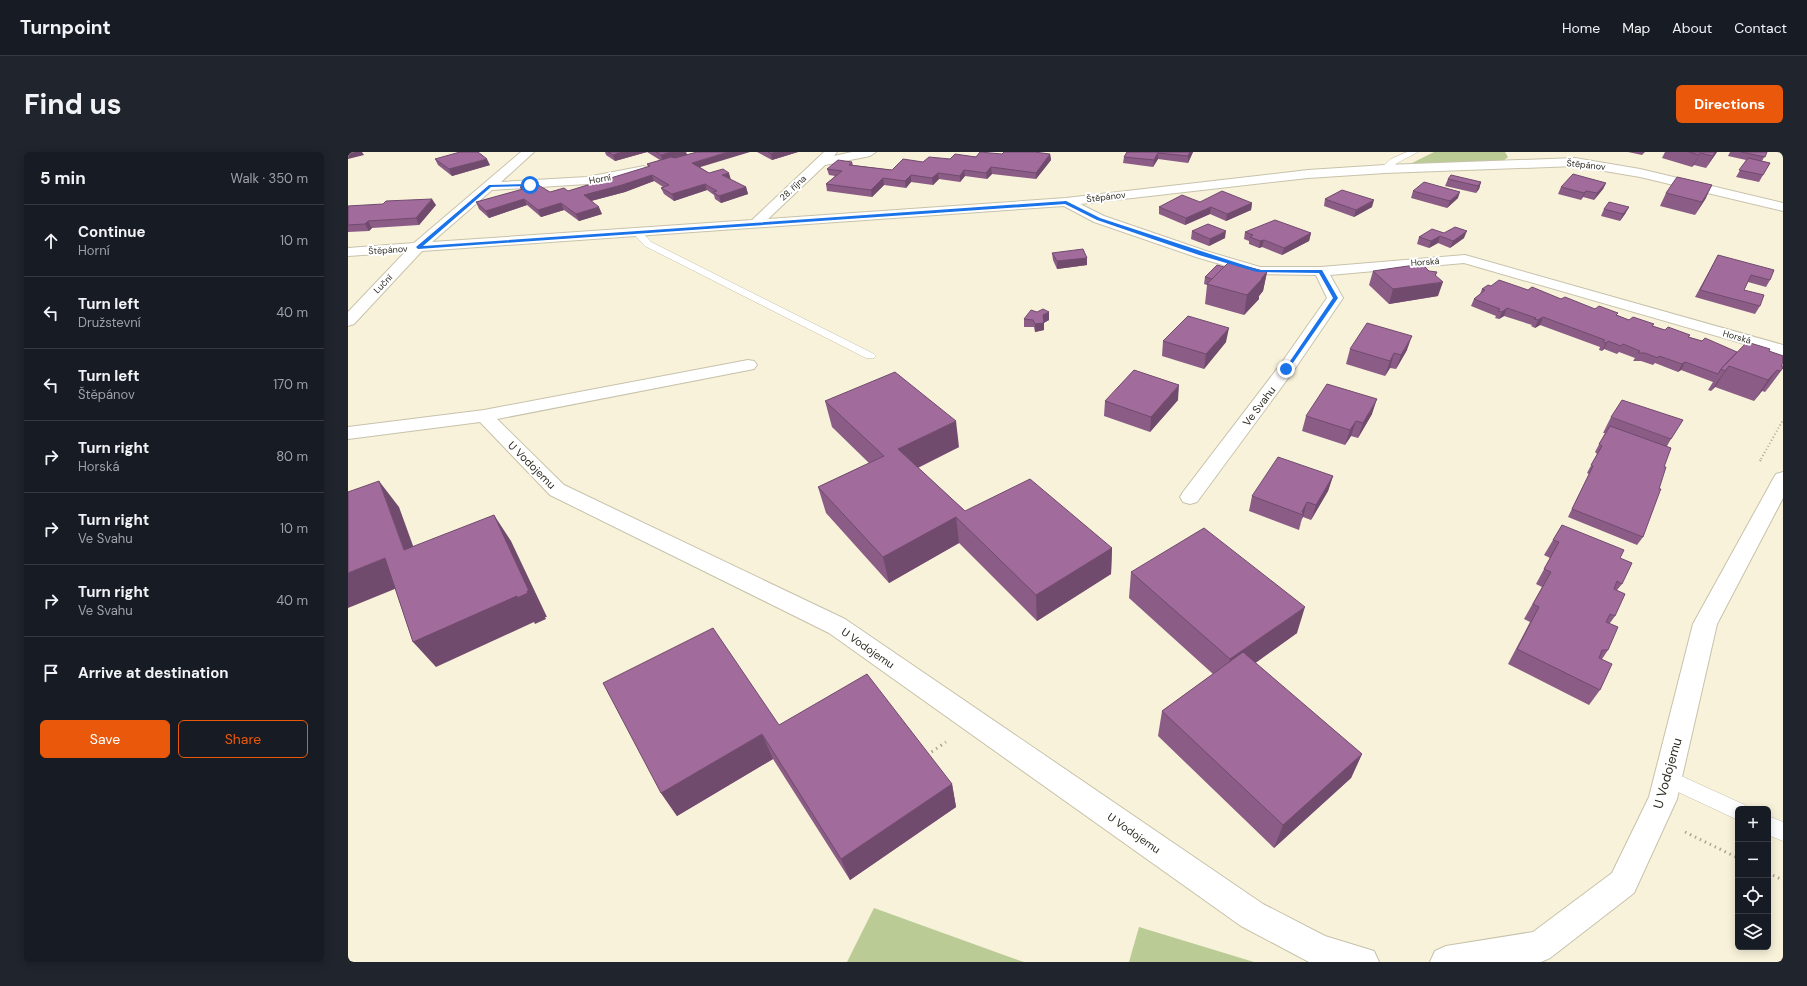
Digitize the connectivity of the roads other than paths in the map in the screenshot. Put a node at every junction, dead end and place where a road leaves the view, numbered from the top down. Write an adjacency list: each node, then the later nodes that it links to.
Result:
1 (528, 152): 10 (street, Luční)
2 (831, 152): 6 (street, 28. října)
3 (870, 152): 6 (street)
4 (1414, 152): 9 (lane)
5 (1529, 152): 7 (street)
6 (820, 162): 13 (street, 28. října)
7 (1575, 162): 9 (street, Štěpánov); 12 (street, Štěpánov)
8 (656, 166): 10 (street, Horní)
9 (1385, 169): 11 (street, Štěpánov)
10 (490, 186): 15 (street, Luční)
11 (1066, 202): 13 (street, Štěpánov); 17 (street, Horská)
12 (1783, 207)
13 (755, 224): 14 (street, Štěpánov)
14 (637, 232): 15 (street, Štěpánov); 20 (lane)
15 (418, 247): 16 (street, Štěpánov); 18 (street, Luční)
16 (348, 252)
17 (1321, 271): 19 (street, Horská); 25 (street, Ve Svahu)
18 (348, 321)
19 (1783, 350)
20 (870, 356)
21 (748, 365): 22 (street)
22 (484, 416): 23 (street); 30 (street, U Vodojemu)
23 (348, 433)
24 (1783, 479): 26 (street, U Vodojemu)
25 (1190, 497)
26 (1668, 778): 27 (lane); 31 (street, U Vodojemu)
27 (1735, 810)
28 (1771, 826): 29 (lane)
29 (1783, 832)
30 (1363, 962)
31 (1446, 962)

